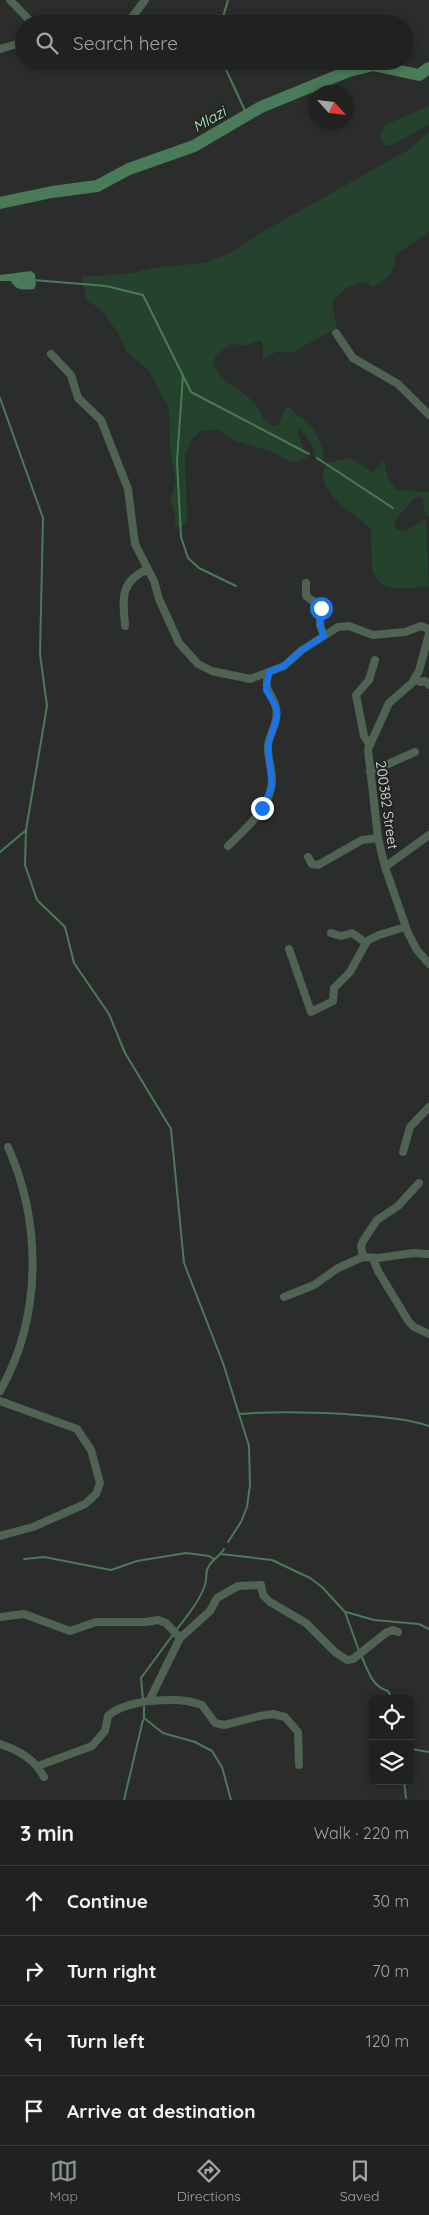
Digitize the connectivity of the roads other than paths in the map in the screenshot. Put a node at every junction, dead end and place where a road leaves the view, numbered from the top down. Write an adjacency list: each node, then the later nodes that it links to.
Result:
1 (10, 0): 3 (street)
2 (145, 0): 4 (street)
3 (24, 15)
4 (134, 15)
5 (15, 45): 6 (street)
6 (0, 49)
7 (336, 333): 9 (street)
8 (51, 354): 10 (street)
9 (429, 415)
10 (148, 569): 12 (street); 17 (street)
11 (306, 583): 15 (street)
12 (125, 626)
13 (429, 629): 15 (street)
14 (429, 634): 18 (street)
15 (324, 636): 17 (street)
16 (375, 660): 20 (street)
17 (269, 672): 25 (street)
18 (414, 679): 19 (street); 20 (street, 200382 Street)
19 (429, 685)
20 (369, 744): 22 (street, 200382 Street)
21 (415, 752): 22 (street)
22 (370, 772): 24 (street, 200382 Street)
23 (429, 835): 27 (street)
24 (378, 838): 26 (street); 27 (street, 200382 Street)
25 (228, 846)
26 (308, 857)
27 (385, 867): 28 (street, 200382 Street)
28 (405, 927): 30 (street); 32 (street, 200382 Street)
29 (331, 933): 30 (street)
30 (366, 943): 31 (street)
31 (288, 949)
32 (429, 964)
33 (429, 1107): 35 (street)
34 (8, 1147): 42 (street)
35 (403, 1152)
36 (419, 1182): 38 (street)
37 (429, 1254): 39 (street)
38 (363, 1257): 39 (street); 40 (street)
39 (373, 1258): 41 (street)
40 (284, 1298)
41 (429, 1334)
42 (0, 1391)
43 (0, 1401): 44 (street)
44 (0, 1536)
45 (0, 1617): 47 (street)
46 (398, 1632): 47 (street)
47 (180, 1638): 48 (street)
48 (149, 1701): 50 (street); 51 (street)
49 (0, 1744): 51 (street)
50 (299, 1765)
51 (38, 1766): 52 (street)
52 (44, 1777)

